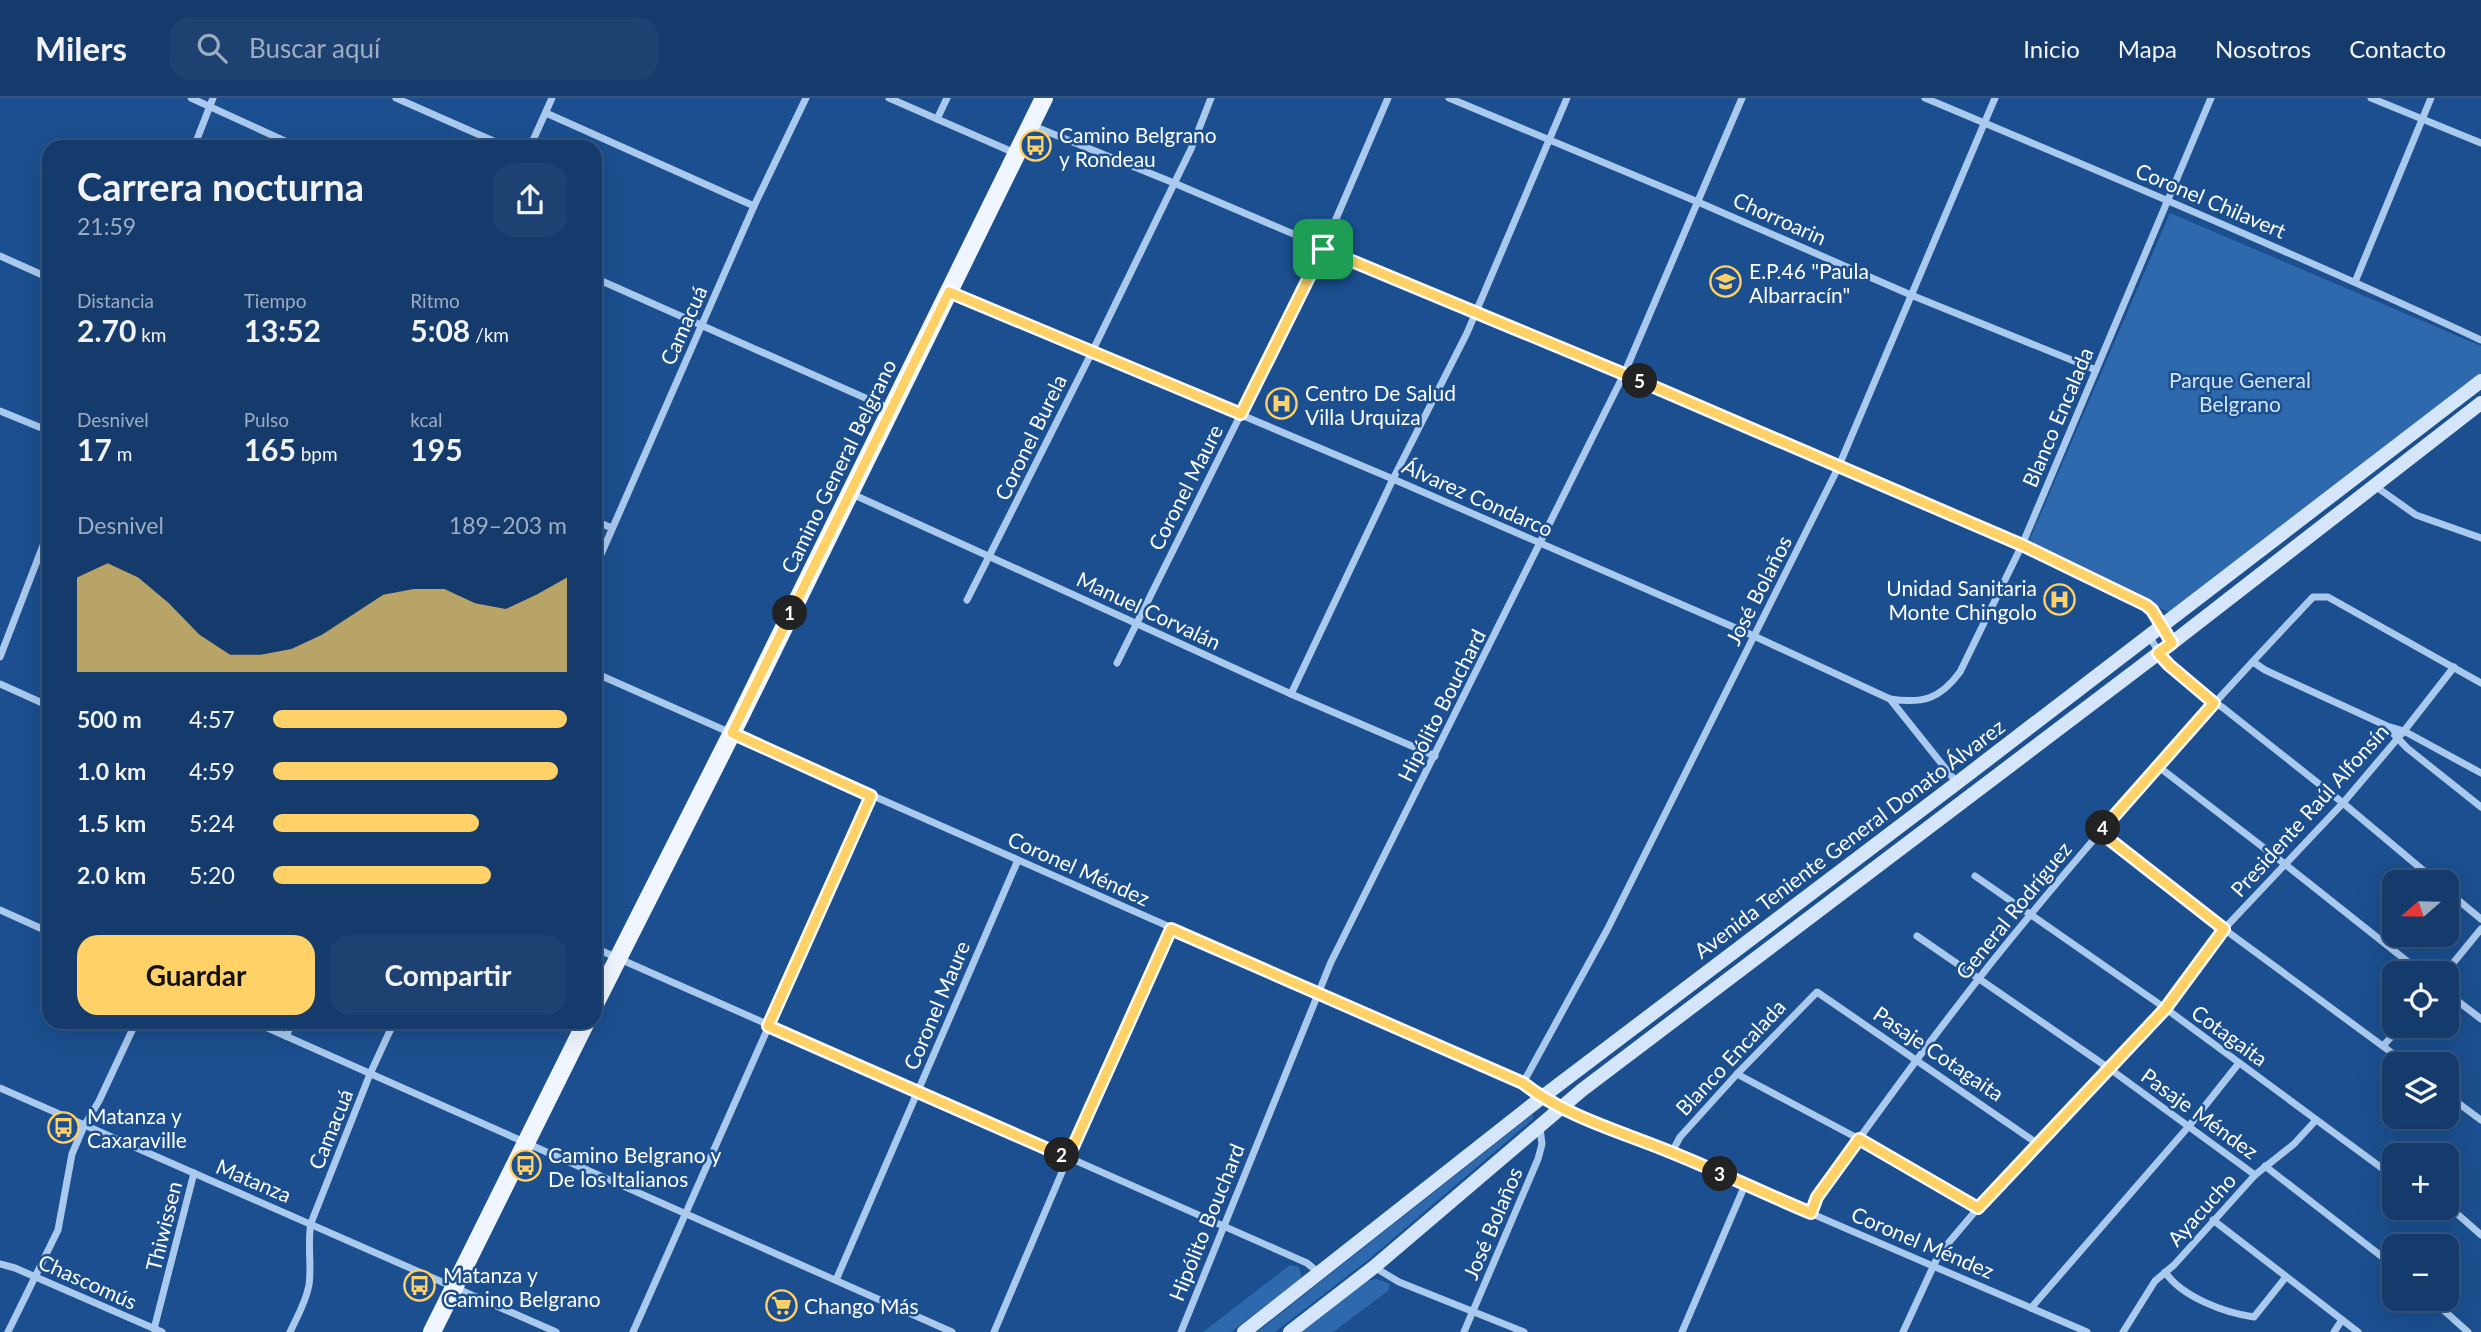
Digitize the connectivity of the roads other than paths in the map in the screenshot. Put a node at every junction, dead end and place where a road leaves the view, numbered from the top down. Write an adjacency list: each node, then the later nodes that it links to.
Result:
1 (191, 98): 18 (street)
2 (396, 98): 26 (street)
3 (552, 98): 19 (street)
4 (806, 98): 34 (street, Camacuá)
5 (889, 98): 21 (street)
6 (947, 98): 21 (street)
7 (1044, 98): 23 (main road, Camino General Belgrano)
8 (1211, 98): 31 (street, Coronel Burela)
9 (1388, 98): 35 (street, Coronel Maure)
10 (1450, 98): 28 (street, Chorroarin)
11 (1567, 98): 28 (street)
12 (1742, 98): 33 (street, Hipólito Bouchard)
13 (1925, 98): 22 (street, Coronel Chilavert)
14 (1995, 98): 22 (street, José Bolaños)
15 (2211, 98): 32 (street, Blanco Encalada)
16 (2371, 98): 20 (street)
17 (2431, 98): 20 (street)
18 (211, 102): 24 (street); 25 (street)
19 (546, 113): 27 (street); 34 (street)
20 (2423, 118): 29 (street); 39 (street)
21 (937, 120): 30 (street)
22 (1984, 123): 32 (street, Coronel Chilavert); 41 (street, José Bolaños)
23 (1031, 125): 30 (main road, Camino General Belgrano); 31 (street)
24 (278, 139)
25 (197, 140)
26 (491, 140)
27 (533, 140)
28 (1548, 141): 33 (street, Chorroarin); 42 (street)
29 (2481, 143)
30 (1017, 154): 40 (main road, Camino General Belgrano)
31 (1174, 183): 35 (street); 45 (street, Coronel Burela)
32 (2169, 201): 39 (street, Coronel Chilavert); 46 (street, Blanco Encalada)
33 (1698, 202): 41 (street, Chorroarin); 47 (street, Hipólito Bouchard)
34 (754, 206): 43 (street, Camacuá)
35 (1323, 249): 42 (street); 52 (street, Coronel Maure)
36 (0, 256): 37 (street)
37 (42, 275)
38 (602, 281): 43 (street)
39 (2355, 282): 44 (street, Coronel Chilavert)
40 (949, 292): 45 (street, Álvarez Condarco); 50 (main road, Camino General Belgrano)
41 (1911, 295): 46 (street, Chorroarin); 54 (street, José Bolaños)
42 (1476, 312): 47 (street); 55 (street)
43 (703, 326): 50 (street); 59 (street, Camacuá)
44 (2481, 340)
45 (1093, 352): 52 (street, Álvarez Condarco); 65 (street, Coronel Burela)
46 (2096, 370): 62 (street, Blanco Encalada)
47 (1624, 374): 54 (street); 61 (street, Hipólito Bouchard)
48 (2481, 381): 68 (main road, Avenida Teniente General Donato Álvarez)
49 (2481, 403): 56 (main road, Avenida Teniente General Donato Álvarez)
50 (891, 409): 57 (main road, Camino General Belgrano)
51 (0, 411): 53 (street)
52 (1241, 414): 55 (street, Álvarez Condarco); 67 (street, Coronel Maure)
53 (42, 428)
54 (1838, 468): 62 (street); 69 (street, José Bolaños)
55 (1394, 479): 61 (street, Álvarez Condarco); 80 (street)
56 (2375, 486): 60 (street); 71 (main road, Avenida Teniente General Donato Álvarez)
57 (849, 493): 65 (street, Manuel Corvalán); 86 (main road, Camino General Belgrano)
58 (602, 524): 59 (street)
59 (612, 528): 64 (street, Camacuá)
60 (2481, 538)
61 (1541, 544): 69 (street, Álvarez Condarco); 88 (street, Hipólito Bouchard)
62 (2022, 545): 68 (street); 81 (street, Blanco Encalada)
63 (42, 548): 73 (street)
64 (602, 552)
65 (990, 556): 66 (street, Coronel Burela); 67 (street, Manuel Corvalán)
66 (967, 600)
67 (1136, 624): 75 (street, Coronel Maure); 80 (street, Manuel Corvalán)
68 (2162, 625): 70 (main road, Avenida Teniente General Donato Álvarez); 71 (street)
69 (1754, 636): 81 (street, Álvarez Condarco); 135 (street, José Bolaños)
70 (2148, 636): 72 (street); 91 (main road, Avenida Teniente General Donato Álvarez)
71 (2172, 643): 72 (main road, Avenida Teniente General Donato Álvarez)
72 (2158, 653): 83 (street); 140 (main road, Avenida Teniente General Donato Álvarez)
73 (0, 657)
74 (2253, 662): 76 (street, General Rodríguez); 83 (street, General Rodríguez); 84 (street)
75 (1117, 663)
76 (2454, 667): 78 (street); 85 (street, Presidente Raúl Alfonsín)
77 (602, 676): 86 (street, Coronel Méndez)
78 (2481, 683)
79 (0, 684): 82 (street)
80 (1291, 694): 88 (street, Manuel Corvalán)
81 (1890, 699): 91 (street, Álvarez Condarco)
82 (42, 703)
83 (2214, 703): 89 (street, General Rodríguez); 93 (street)
84 (2387, 726): 85 (street); 87 (street)
85 (2404, 731): 87 (street, Presidente Raúl Alfonsín); 90 (street)
86 (732, 733): 92 (street, Coronel Méndez); 110 (main road, Camino General Belgrano)
87 (2398, 739): 93 (street, Presidente Raúl Alfonsín); 94 (street)
88 (1436, 756): 116 (street, Hipólito Bouchard)
89 (2159, 767): 95 (street, General Rodríguez); 97 (street)
90 (2481, 773)
91 (1956, 783): 138 (main road, Avenida Teniente General Donato Álvarez)
92 (871, 796): 96 (street, Coronel Méndez); 120 (street)
93 (2343, 803): 97 (street, Presidente Raúl Alfonsín); 98 (street)
94 (2481, 807)
95 (2100, 832): 102 (street, General Rodríguez); 106 (street)
96 (1018, 860): 105 (street, Coronel Méndez); 137 (street, Coronel Maure)
97 (2286, 864): 106 (street, Presidente Raúl Alfonsín); 111 (street)
98 (2423, 870)
99 (1975, 876): 102 (street, Cotagaita)
100 (2459, 901): 103 (street)
101 (0, 910): 104 (street)
102 (2030, 915): 113 (street, General Rodríguez); 118 (street, Cotagaita)
103 (2481, 919)
104 (42, 929)
105 (1171, 929): 116 (street, Coronel Méndez); 150 (street)
106 (2224, 929): 118 (street, Presidente Raúl Alfonsín); 128 (street)
107 (2481, 929): 112 (street)
108 (1917, 936): 113 (street, Pasaje Méndez)
109 (602, 951): 110 (street)
110 (618, 958): 114 (main road, Camino General Belgrano); 120 (street)
111 (2407, 961)
112 (2455, 961)
113 (1979, 979): 130 (street, General Rodríguez); 132 (street, Pasaje Méndez)
114 (602, 990)
115 (1820, 992): 130 (street, Pasaje Cotagaita); 134 (street, Blanco Encalada)
116 (1319, 993): 135 (street, Coronel Méndez); 162 (street, Hipólito Bouchard)
117 (2459, 1002): 119 (street)
118 (2165, 1009): 131 (street, Cotagaita); 132 (street, Presidente Raúl Alfonsín)
119 (2481, 1020)
120 (768, 1026): 137 (street); 157 (street)
121 (133, 1029): 144 (street)
122 (269, 1029): 126 (street)
123 (290, 1029): 126 (street)
124 (391, 1029): 133 (street, Camacuá)
125 (582, 1029): 147 (main road)
126 (286, 1037): 133 (street)
127 (2390, 1038): 128 (street)
128 (2383, 1046): 129 (street)
129 (2391, 1052)
130 (1916, 1059): 146 (street, General Rodríguez); 148 (street, Pasaje Cotagaita)
131 (2239, 1063): 141 (street, Cotagaita); 145 (street)
132 (2110, 1069): 145 (street, Pasaje Méndez); 148 (street, Presidente Raúl Alfonsín)
133 (370, 1074): 147 (street); 161 (street, Camacuá)
134 (1737, 1074): 146 (street); 149 (street, Blanco Encalada)
135 (1523, 1083): 138 (street, Coronel Méndez)
136 (0, 1088): 144 (street, Matanza)
137 (918, 1092): 150 (street); 172 (street, Coronel Maure)
138 (1541, 1098): 140 (street, Coronel Méndez); 169 (main road, Avenida Teniente General Donato Álvarez)
139 (2459, 1104): 142 (street)
140 (1562, 1108): 143 (main road, Avenida Teniente General Donato Álvarez); 149 (street, Coronel Méndez)
141 (2316, 1120): 151 (street, Ayacucho); 152 (street, Cotagaita)
142 (2481, 1120)
143 (1540, 1125): 167 (main road, Avenida Teniente General Donato Álvarez); 175 (street, José Bolaños)
144 (84, 1126): 153 (street, Matanza); 170 (street)
145 (2189, 1126): 154 (street, Pasaje Méndez); 174 (street)
146 (1859, 1139): 156 (street); 158 (street, General Rodríguez)
147 (526, 1142): 157 (street); 173 (main road)
148 (2038, 1144): 156 (street, Presidente Raúl Alfonsín)
149 (1672, 1152): 155 (street, Coronel Méndez)
150 (1068, 1158): 162 (street); 185 (street)
151 (2265, 1166): 154 (street, Ayacucho); 164 (street, Pasaje Méndez)
152 (2382, 1168)
153 (194, 1173): 161 (street, Matanza); 178 (street, Thiwissen)
154 (2255, 1175): 160 (street, Ayacucho)
155 (1745, 1185): 158 (street, Coronel Méndez); 191 (street)
156 (1978, 1208): 166 (street, Presidente Raúl Alfonsín)
157 (686, 1213): 172 (street); 183 (street)
158 (1811, 1213): 166 (street, Coronel Méndez)
159 (2459, 1215): 163 (street)
160 (2213, 1220): 168 (street, Ayacucho); 171 (street)
161 (312, 1223): 173 (street, Matanza); 180 (street, Camacuá)
162 (1223, 1225): 169 (street); 186 (street, Hipólito Bouchard)
163 (2481, 1234)
164 (2382, 1255)
165 (0, 1264): 170 (street, Chascomús)
166 (1932, 1265): 174 (street, Coronel Méndez); 192 (street, Presidente Raúl Alfonsín)
167 (1374, 1267): 175 (street); 188 (main road, Avenida Teniente General Donato Álvarez)
168 (2165, 1272): 171 (street); 194 (street, Ayacucho)
169 (1320, 1274): 187 (main road, Avenida Teniente General Donato Álvarez)
170 (34, 1276): 178 (street, Chascomús); 179 (street)
171 (2286, 1277): 177 (street)
172 (836, 1280): 184 (street)
173 (455, 1287): 181 (main road); 182 (street, Matanza)
174 (2031, 1308): 193 (street, Coronel Méndez)
175 (1474, 1310): 189 (street, José Bolaños); 190 (street)
176 (2445, 1311): 197 (street)
177 (2342, 1320): 195 (street); 196 (street)
178 (158, 1330)
179 (8, 1332)
180 (290, 1332)
181 (432, 1332)
182 (556, 1332)
183 (634, 1332)
184 (952, 1332)
185 (994, 1332)
186 (1181, 1332)
187 (1244, 1332)
188 (1290, 1332)
189 (1464, 1332)
190 (1524, 1332)
191 (1682, 1332)
192 (1903, 1332)
193 (2087, 1332)
194 (2123, 1332)
195 (2334, 1332)
196 (2358, 1332)
197 (2468, 1332)

